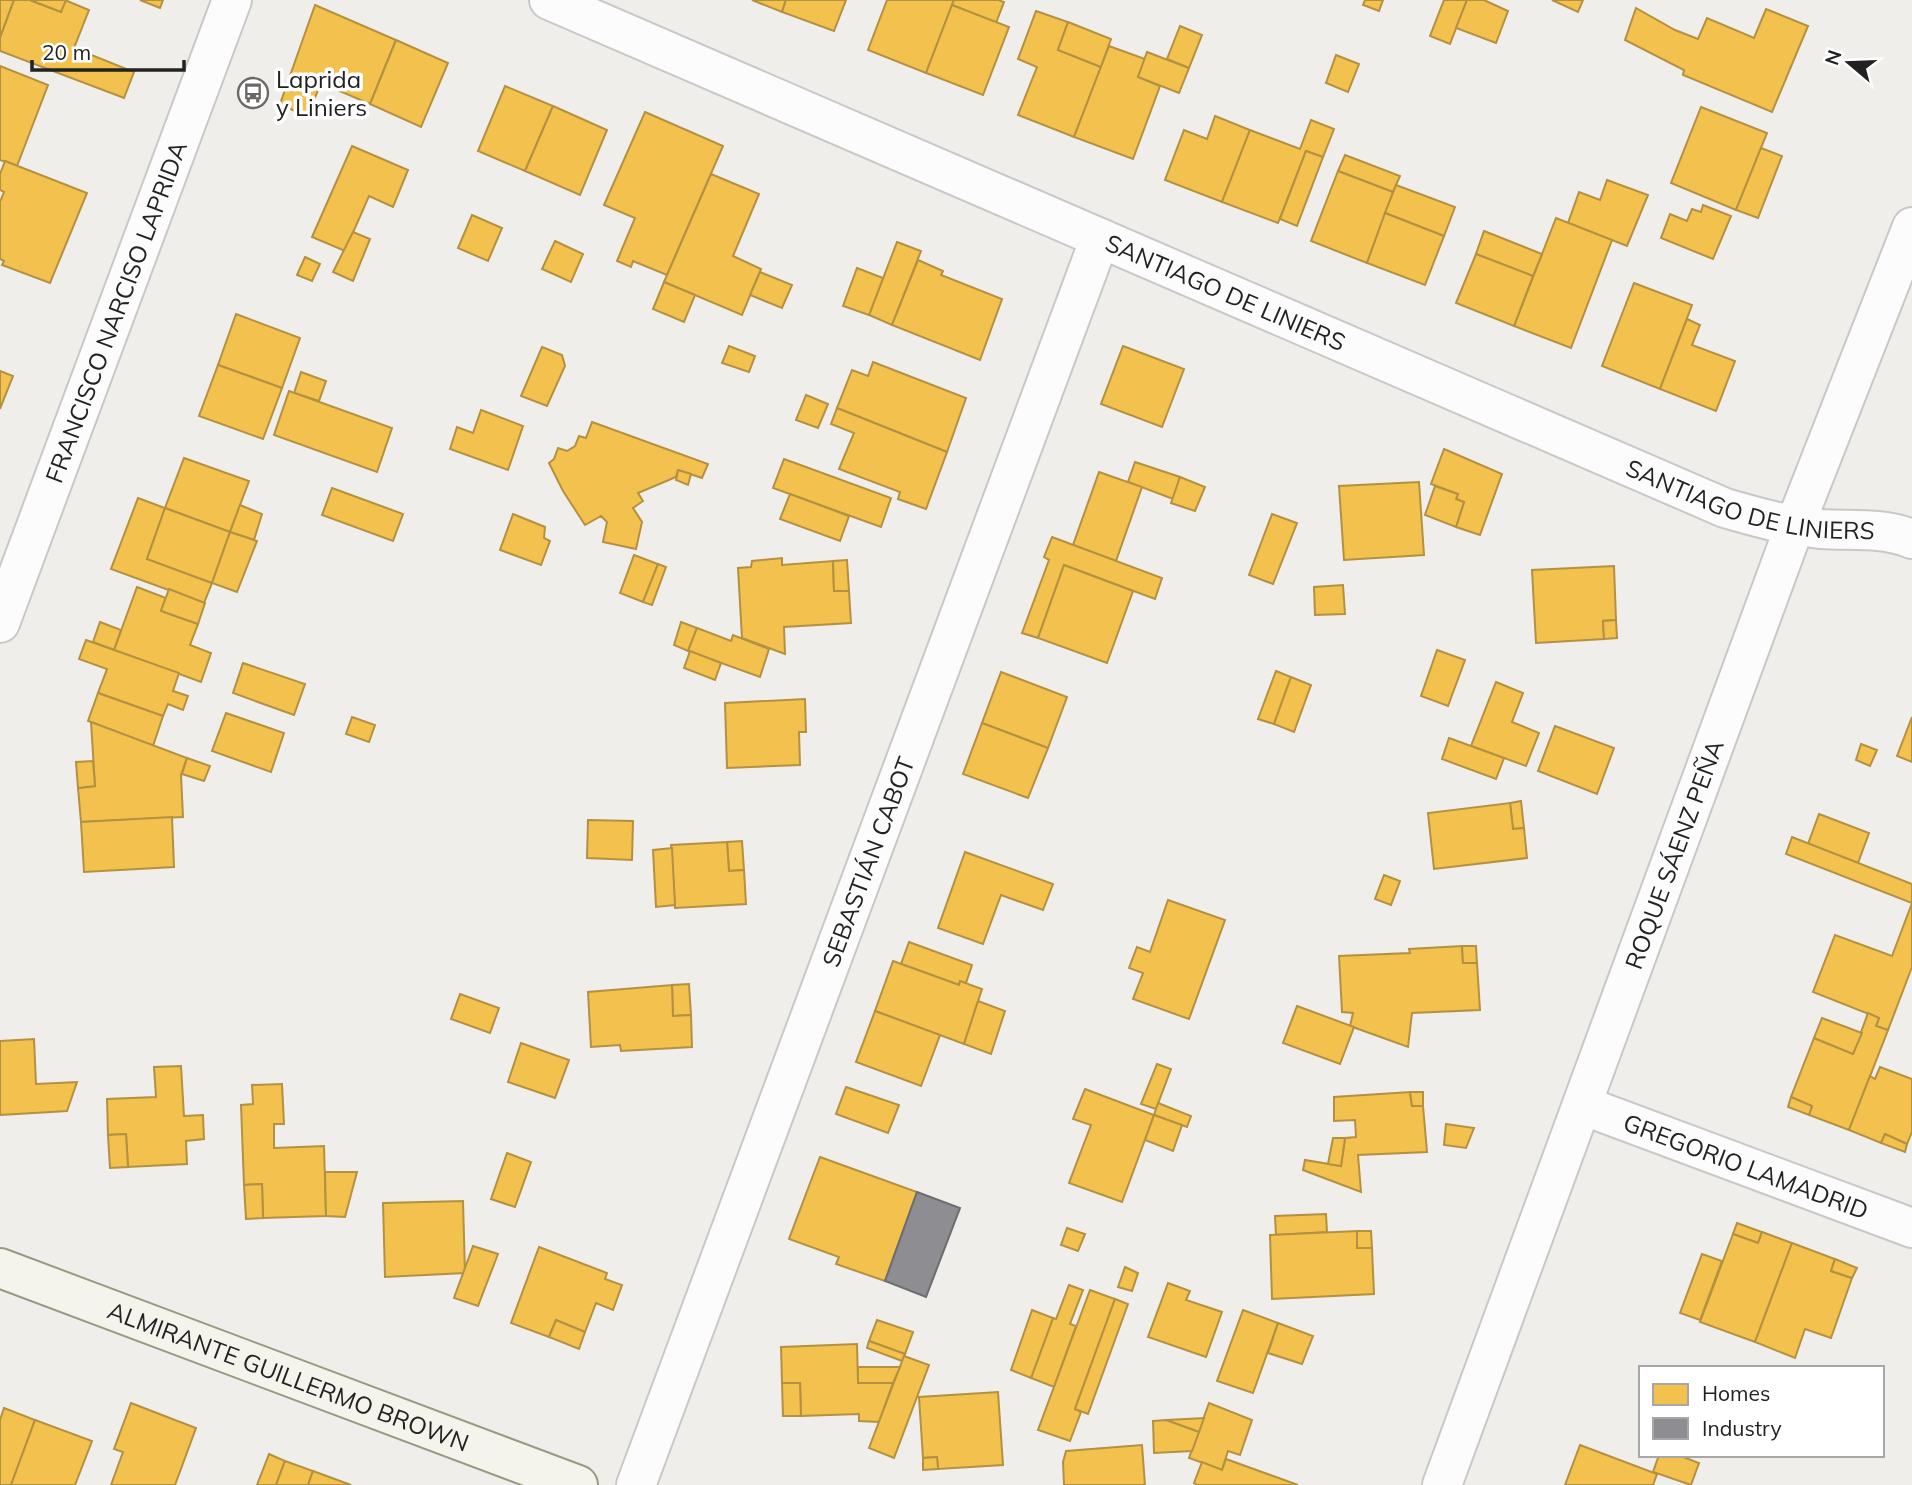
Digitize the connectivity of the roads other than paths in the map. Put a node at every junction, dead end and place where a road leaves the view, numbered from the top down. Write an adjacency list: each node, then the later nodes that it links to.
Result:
1 (232, 0): 7 (street, FRANCISCO NARCISO LAPRIDA)
2 (550, 0): 4 (street, SANTIAGO DE LINIERS)
3 (1912, 227): 5 (street, ROQUE SÁENZ PEÑA)
4 (1100, 238): 5 (street, SANTIAGO DE LINIERS); 12 (street, SEBASTIÁN CABOT)
5 (1795, 525): 6 (street, SANTIAGO DE LINIERS); 8 (street, ROQUE SÁENZ PEÑA)
6 (1912, 539)
7 (0, 623)
8 (1582, 1105): 9 (street, GREGORIO LAMADRID); 13 (street, ROQUE SÁENZ PEÑA)
9 (1912, 1228)
10 (0, 1268): 11 (street, ALMIRANTE GUILLERMO BROWN)
11 (578, 1485)
12 (636, 1485)
13 (1442, 1485)

